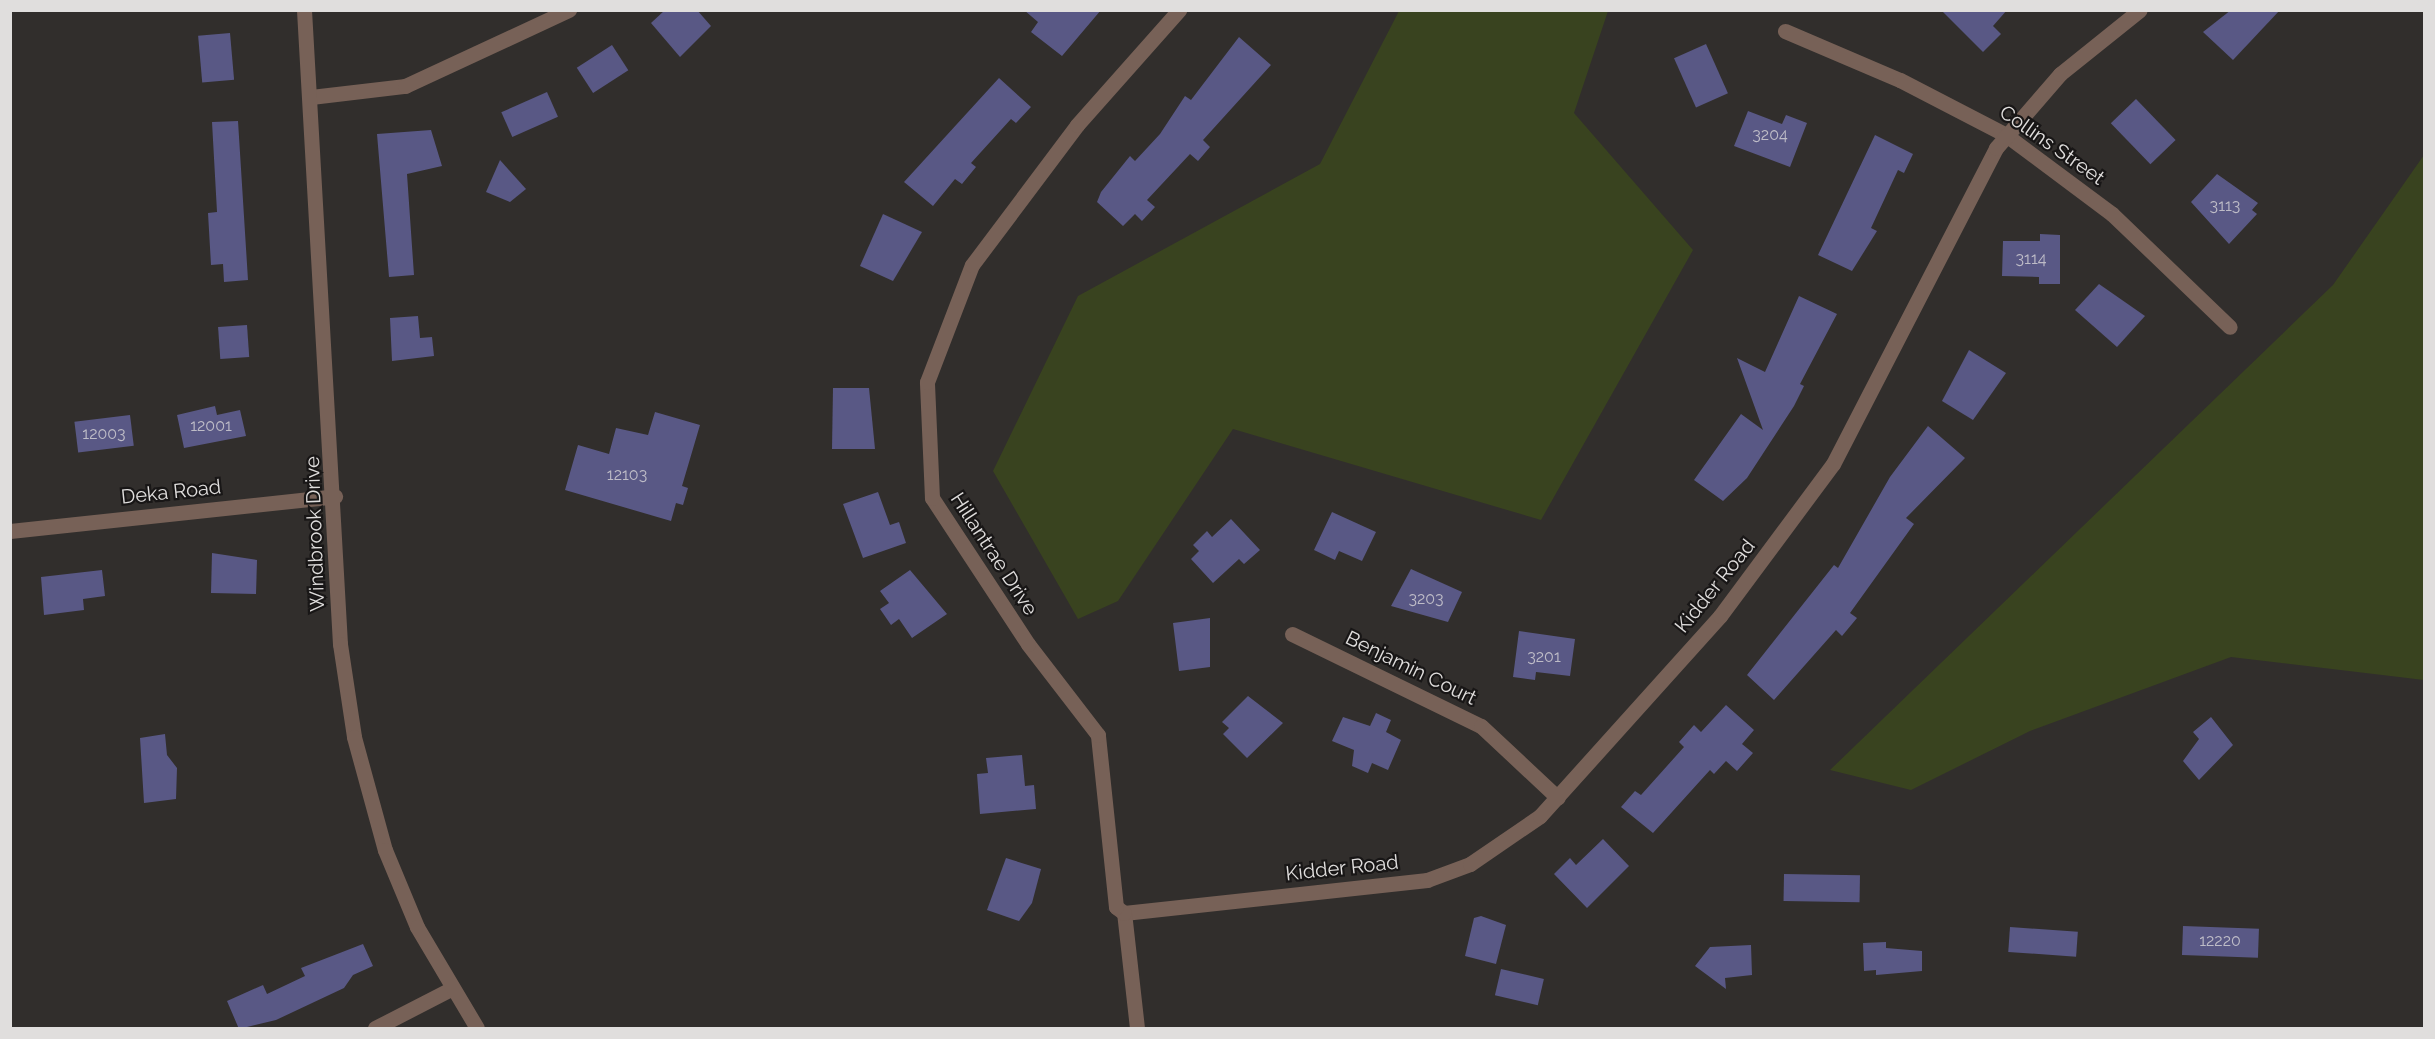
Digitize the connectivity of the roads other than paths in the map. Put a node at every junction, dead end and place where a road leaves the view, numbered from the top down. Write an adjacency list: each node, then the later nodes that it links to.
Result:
1 (304, 10): 6 (street, Windbrook Drive)
2 (569, 10): 6 (street)
3 (1179, 10): 13 (street, Hillantrae Drive)
4 (2140, 10): 7 (street, Kidder Road)
5 (1785, 31): 7 (street, Collins Street)
6 (311, 97): 9 (street, Windbrook Drive)
7 (2006, 135): 8 (street, Collins Street); 12 (street, Kidder Road)
8 (2230, 327)
9 (335, 496): 10 (street, Deka Road); 14 (street, Windbrook Drive)
10 (10, 531)
11 (1292, 634): 12 (street, Benjamin Court)
12 (1558, 798): 13 (street, Kidder Road)
13 (1124, 914): 17 (street, Hillantrae Drive)
14 (451, 989): 15 (street); 16 (street, Windbrook Drive)
15 (375, 1029)
16 (477, 1029)
17 (1137, 1029)

